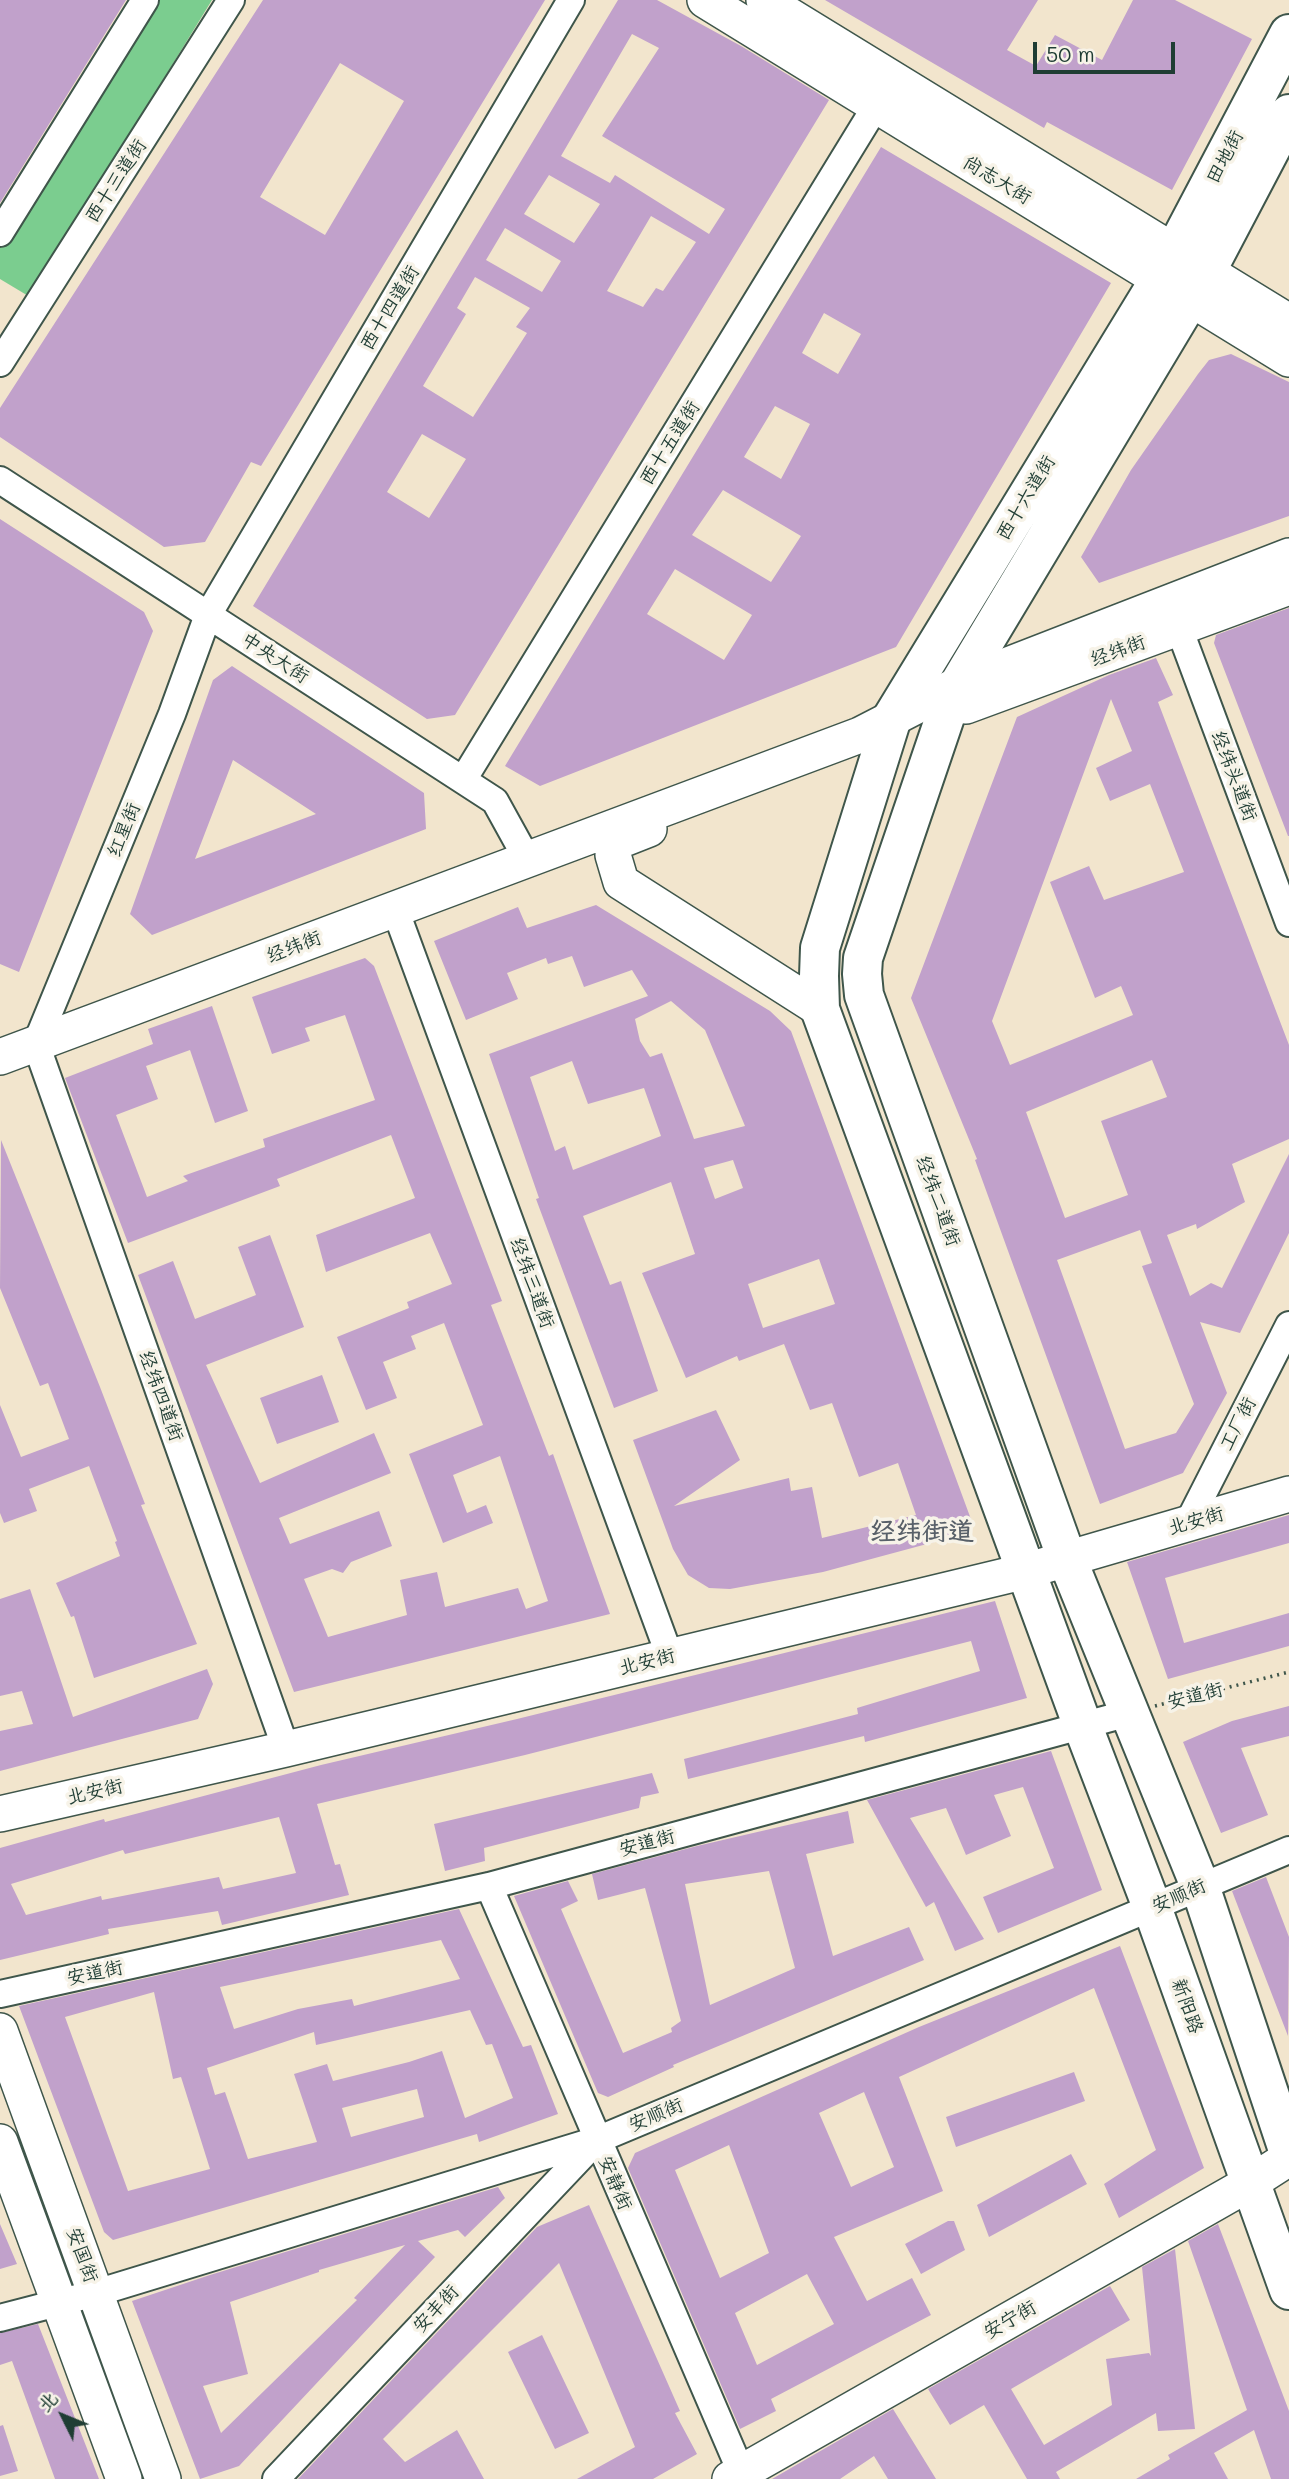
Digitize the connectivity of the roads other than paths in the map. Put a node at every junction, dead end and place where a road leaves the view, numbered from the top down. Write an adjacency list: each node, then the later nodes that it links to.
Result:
1 (145, 0): 9 (street)
2 (231, 0): 13 (street, 西十三道街)
3 (571, 0): 17 (street, 西十四道街)
4 (705, 0): 7 (main road, 尚志大街)
5 (764, 0): 10 (main road, 尚志大街)
6 (1289, 34): 10 (highway, 田地街)
7 (876, 106): 10 (main road, 尚志大街); 21 (street, 西十五道街)
8 (1289, 114): 10 (highway, 田地街)
9 (0, 233)
10 (1183, 275): 11 (main road, 尚志大街); 12 (main road, 尚志大街); 19 (highway, 西十六道街); 20 (highway, 西十六道街)
11 (1289, 322)
12 (1289, 359)
13 (0, 363)
14 (0, 480): 17 (street, 中央大街)
15 (1289, 556): 19 (main road, 经纬街)
16 (1289, 587): 18 (main road, 经纬街)
17 (208, 615): 21 (street, 中央大街); 26 (street, 红星街)
18 (1179, 628): 19 (main road, 经纬街); 24 (street, 经纬头道街)
19 (952, 699): 20 (main road); 31 (highway, 经纬二道街)
20 (876, 726): 22 (main road, 经纬街); 25 (highway); 25 (main road)
21 (463, 780): 22 (street, 中央大街)
22 (527, 859): 23 (main road, 经纬街)
23 (395, 909): 26 (main road, 经纬街); 33 (street, 经纬三道街)
24 (1289, 923)
25 (820, 1009): 32 (highway)
26 (36, 1044): 27 (main road, 经纬街); 36 (street, 经纬四道街)
27 (0, 1057)
28 (1289, 1325): 30 (street, 工厂街)
29 (1289, 1494): 30 (main road, 北安街)
30 (1188, 1523): 31 (main road, 北安街)
31 (1068, 1559): 32 (main road, 北安街); 34 (highway, 经纬二道街)
32 (1026, 1571): 33 (main road, 北安街); 35 (highway)
33 (670, 1657): 36 (main road, 北安街)
34 (1129, 1713): 35 (street, 安道街); 40 (highway)
35 (1082, 1724): 39 (street, 安道街); 41 (highway, 新阳路)
36 (286, 1749): 37 (main road, 北安街)
37 (0, 1814)
38 (1289, 1850): 40 (street, 安顺街)
39 (489, 1886): 42 (street, 安道街); 44 (street, 安静街)
40 (1200, 1886): 41 (street, 安顺街); 46 (highway)
41 (1152, 1908): 44 (street, 安顺街); 47 (highway, 新阳路)
42 (0, 1994)
43 (0, 2031): 49 (main road, 安国街)
44 (597, 2140): 49 (street, 安顺街); 52 (street, 安静街); 55 (street, 安丰街)
45 (0, 2142): 50 (main road, 安国街)
46 (1289, 2155): 47 (main road, 安宁街)
47 (1250, 2183): 48 (highway, 新阳路); 52 (main road, 安宁街)
48 (1289, 2290)
49 (96, 2293): 50 (street, 安顺街); 54 (main road, 安国街)
50 (60, 2301): 51 (street, 安顺街); 53 (main road, 安国街)
51 (0, 2318)
52 (738, 2477)
53 (124, 2479)
54 (163, 2479)
55 (276, 2479)

